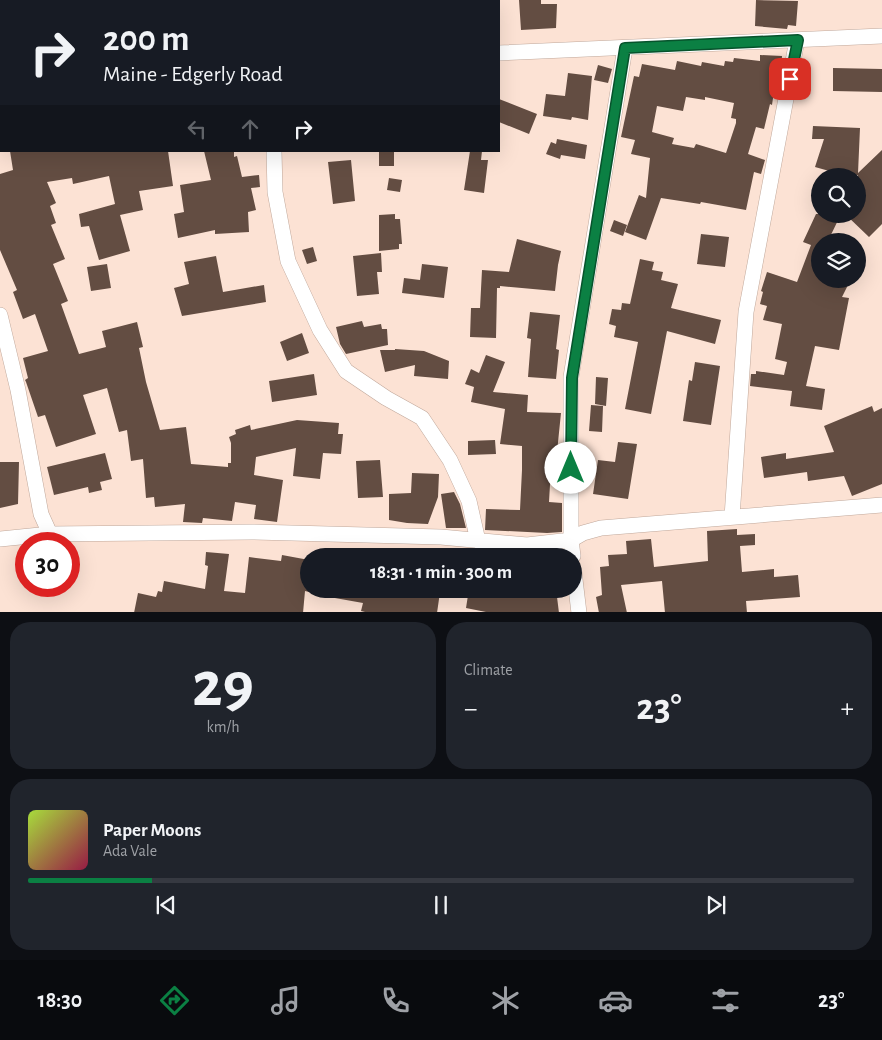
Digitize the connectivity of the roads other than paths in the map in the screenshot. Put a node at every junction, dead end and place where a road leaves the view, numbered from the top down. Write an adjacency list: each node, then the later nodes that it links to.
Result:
1 (882, 36): 2 (street)
2 (798, 40): 3 (street); 8 (street)
3 (625, 48): 4 (street); 13 (street)
4 (500, 53)
5 (274, 152): 14 (street)
6 (0, 315): 9 (street)
7 (882, 505): 8 (street)
8 (732, 517): 13 (street)
9 (49, 532)
10 (80, 534): 14 (street)
11 (15, 538): 12 (street)
12 (0, 539)
13 (571, 540): 14 (street); 15 (street)
14 (478, 541)
15 (572, 548)
16 (577, 598): 17 (street)
17 (579, 612)

